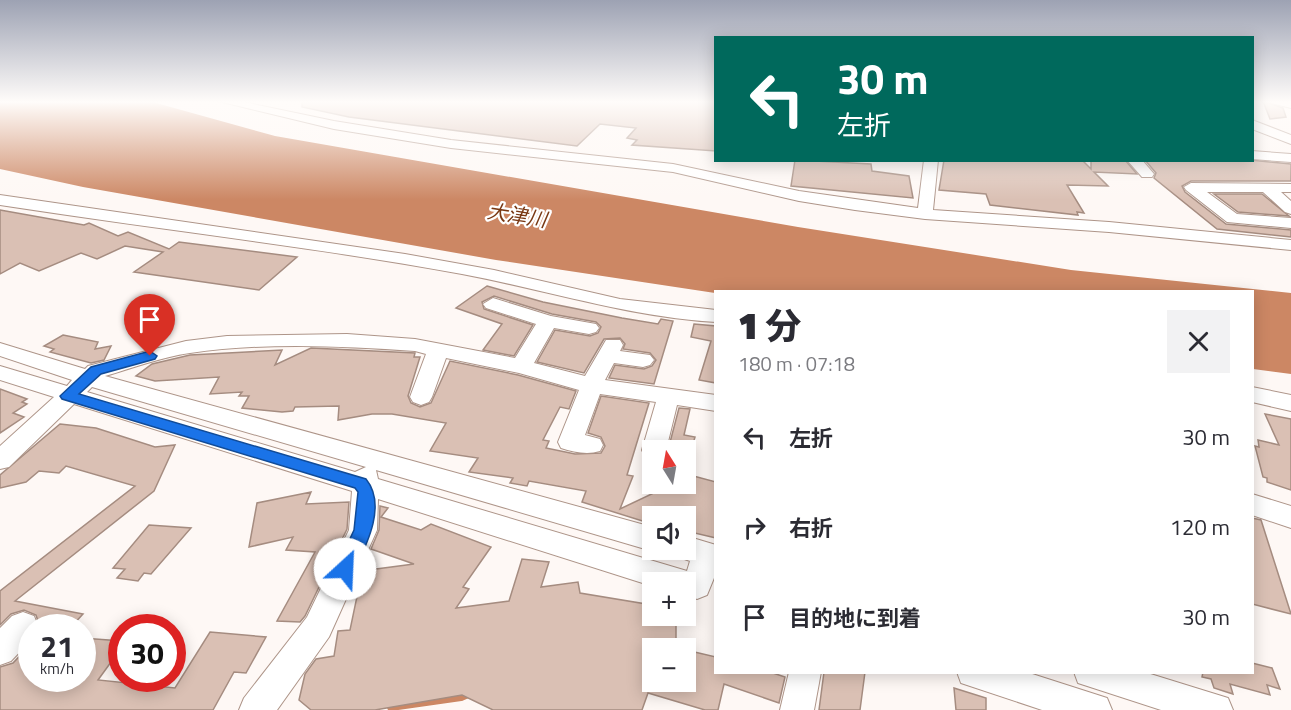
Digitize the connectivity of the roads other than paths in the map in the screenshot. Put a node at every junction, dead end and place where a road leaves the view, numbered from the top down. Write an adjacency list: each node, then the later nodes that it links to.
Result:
1 (390, 134): 15 (street)
2 (1254, 136): 3 (street)
3 (1290, 139)
4 (1254, 155): 5 (street)
5 (1291, 158)
6 (931, 162): 15 (street)
7 (1136, 162): 8 (street)
8 (1147, 174)
9 (1208, 176): 10 (street)
10 (1223, 188): 11 (street); 16 (street)
11 (1267, 188): 12 (street); 14 (street)
12 (1291, 188)
13 (0, 200): 21 (street)
14 (1291, 208)
15 (925, 214): 17 (street)
16 (1291, 223)
17 (1291, 245)
18 (535, 298): 20 (street)
19 (493, 304): 20 (street)
20 (520, 312): 22 (street)
21 (714, 316)
22 (548, 321): 23 (street); 27 (street)
23 (589, 327)
24 (0, 349): 29 (street)
25 (438, 349): 27 (street); 29 (street); 33 (street)
26 (643, 360): 30 (street)
27 (521, 366): 30 (street)
28 (0, 373): 32 (street)
29 (88, 378): 32 (street); 35 (street)
30 (593, 386): 34 (street); 39 (street)
31 (1254, 394): 37 (street)
32 (68, 396): 38 (street); 41 (street)
33 (421, 397)
34 (668, 398): 36 (street); 40 (street)
35 (171, 400): 38 (street); 42 (street)
36 (714, 403)
37 (1291, 403)
38 (145, 419): 43 (street)
39 (573, 438)
40 (657, 440)
41 (0, 460)
42 (380, 460): 43 (street); 44 (street)
43 (360, 483): 47 (street); 59 (street)
44 (489, 491): 47 (street); 48 (street)
45 (1254, 505): 46 (street)
46 (1291, 517)
47 (471, 518): 51 (street)
48 (624, 530): 49 (street); 51 (street)
49 (642, 536)
50 (703, 553): 53 (street)
51 (610, 560): 52 (street)
52 (649, 572)
53 (696, 582)
54 (18, 631): 55 (street)
55 (0, 650)
56 (805, 674): 60 (street)
57 (979, 674): 61 (street)
58 (1095, 674): 62 (street); 63 (street)
59 (256, 710)
60 (797, 710)
61 (1095, 710)
62 (1104, 710)
63 (1216, 710)

